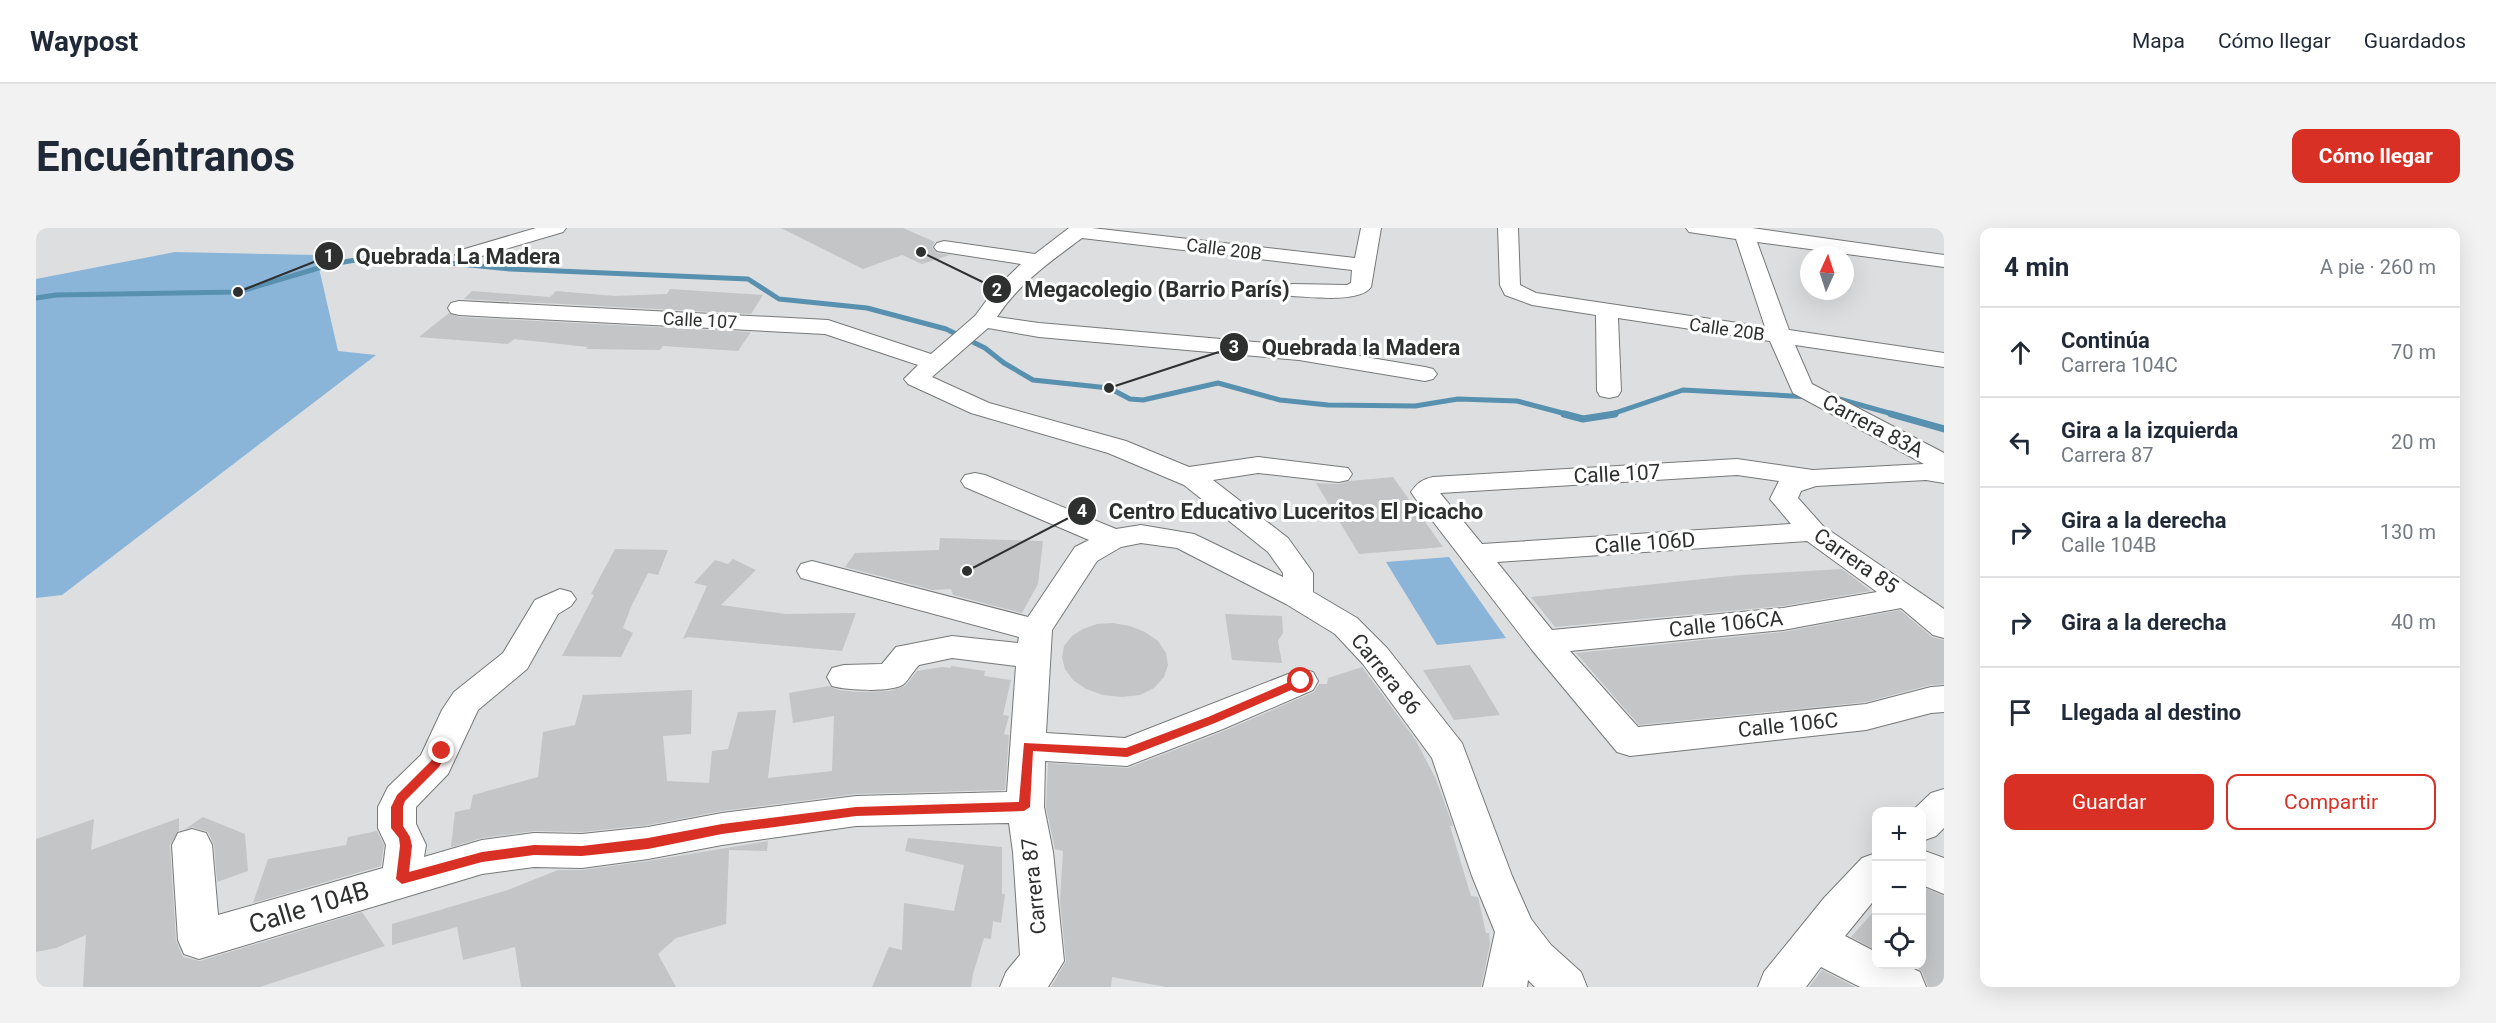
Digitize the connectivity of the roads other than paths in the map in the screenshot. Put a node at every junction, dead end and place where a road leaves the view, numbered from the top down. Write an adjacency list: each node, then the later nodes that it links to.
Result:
1 (556, 228): 8 (street)
2 (1371, 228): 11 (street)
3 (1508, 228): 14 (street, Calle 20B)
4 (1696, 228): 6 (street)
5 (1082, 230): 9 (street); 11 (street, Calle 20B)
6 (1743, 231): 10 (street); 16 (street)
7 (944, 247): 9 (street)
8 (465, 255)
9 (1041, 261): 15 (street)
10 (1944, 261)
11 (1363, 265): 12 (street)
12 (1292, 290)
13 (459, 308): 18 (street, Calle 107)
14 (1608, 312): 16 (street, Calle 20B); 20 (street)
15 (976, 326): 18 (street); 19 (street)
16 (1780, 337): 17 (street, Calle 20B); 21 (street, Carrera 83A)
17 (1944, 360)
18 (933, 364): 24 (street)
19 (1425, 374)
20 (1609, 391)
21 (1944, 464)
22 (1338, 474): 24 (street)
23 (1944, 475): 26 (street, Calle 107)
24 (1186, 476): 33 (street)
25 (975, 482): 28 (street)
26 (1801, 482): 27 (street, Carrera 85); 29 (street, Calle 107)
27 (1813, 532): 29 (street, Calle 106D); 31 (street, Carrera 85)
28 (1113, 539): 33 (street, Carrera 87); 38 (street, Carrera 87)
29 (1476, 554): 37 (street)
30 (812, 571): 38 (street)
31 (1878, 577): 32 (street); 34 (street, Carrera 85)
32 (1944, 596)
33 (1297, 597): 51 (street, Carrera 86)
34 (1907, 597): 36 (street, Carrera 85); 37 (street, Calle 106CA)
35 (560, 600): 50 (street)
36 (1944, 627)
37 (1544, 642): 41 (street, Calle 106C)
38 (1035, 643): 39 (street); 42 (street, Carrera 87)
39 (844, 677)
40 (1301, 681): 42 (street)
41 (1944, 699)
42 (1028, 746): 44 (street, Carrera 87)
43 (1944, 804): 45 (street)
44 (1024, 807): 50 (street, Calle 104B); 53 (street, Carrera 87)
45 (1926, 821)
46 (192, 845): 50 (street, Calle 104B)
47 (1926, 869): 49 (street)
48 (1872, 874): 52 (street)
49 (1944, 877)
50 (402, 879)
51 (1516, 932): 54 (street); 55 (street, Carrera 86)
52 (1816, 942): 56 (street); 57 (street)
53 (1022, 987)
54 (1504, 987)
55 (1565, 987)
56 (1780, 987)
57 (1904, 987)

